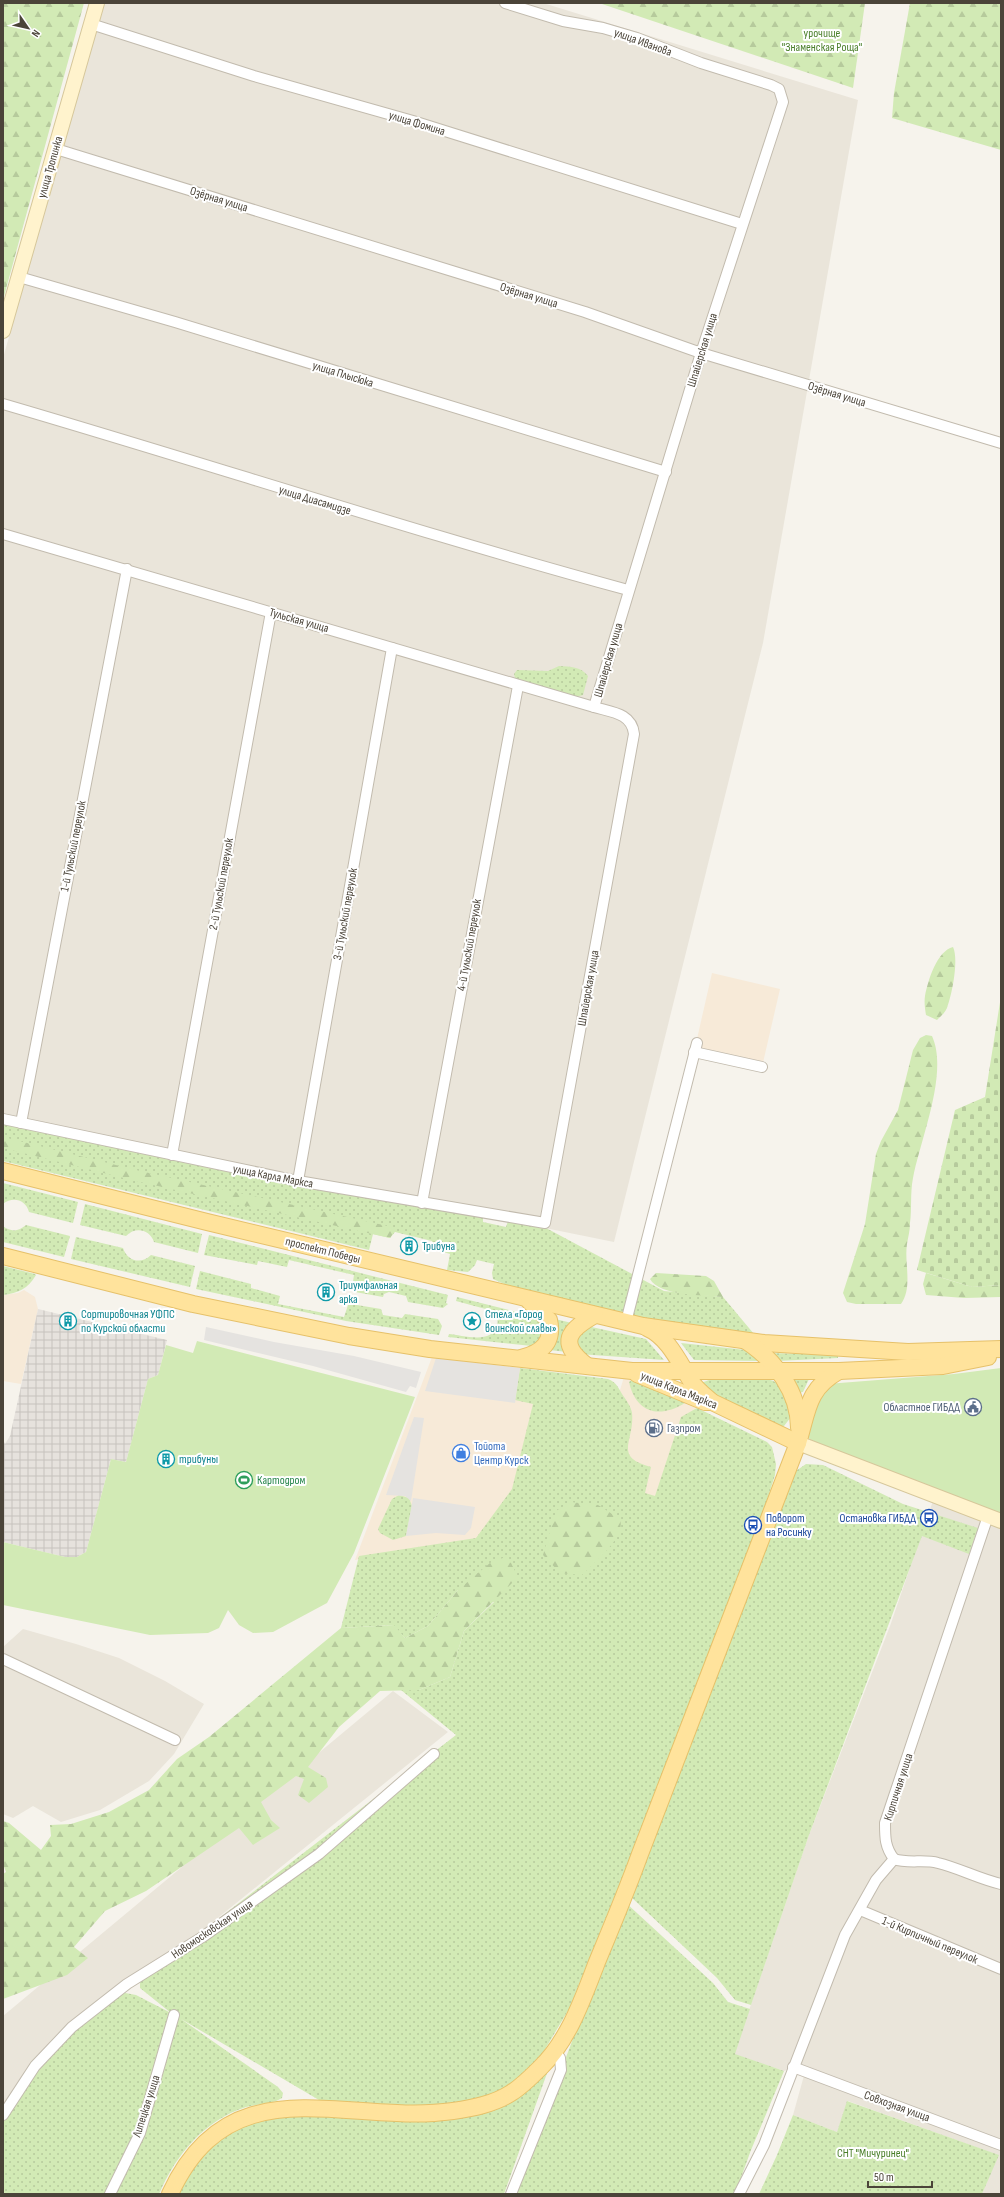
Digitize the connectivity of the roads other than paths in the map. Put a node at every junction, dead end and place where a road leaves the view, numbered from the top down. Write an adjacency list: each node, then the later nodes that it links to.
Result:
1 (97, 3): 3 (main road, улица Тропинка)
2 (505, 3): 4 (street, улица Иванова)
3 (91, 24): 5 (main road, улица Тропинка); 6 (street, улица Фомина)
4 (779, 89): 6 (street, Шпайерская улица)
5 (56, 149): 7 (main road, улица Тропинка); 9 (street, Озёрная улица)
6 (742, 224): 9 (street, Шпайерская улица)
7 (18, 277): 8 (main road, улица Тропинка); 12 (street, улица Плысюка)
8 (3, 331)
9 (701, 353): 11 (street, Озёрная улица); 12 (street, Шпайерская улица)
10 (3, 404): 15 (street, улица Диасамидзе)
11 (1001, 444)
12 (666, 472): 15 (street, Шпайерская улица)
13 (3, 534): 14 (street, Тульская улица)
14 (127, 569): 16 (street, Тульская улица); 22 (street, 1-й Тульский переулок)
15 (628, 590): 19 (street, Шпайерская улица)
16 (270, 612): 17 (street, Тульская улица); 23 (street, 2-й Тульский переулок)
17 (392, 648): 18 (street, Тульская улица); 25 (street, 3-й Тульский переулок)
18 (518, 686): 19 (street, Тульская улица); 26 (street, 4-й Тульский переулок)
19 (594, 707): 27 (street, Шпайерская улица)
20 (762, 1067): 31 (street)
21 (3, 1119): 22 (street, улица Карла Маркса)
22 (21, 1123): 23 (street, улица Карла Маркса)
23 (172, 1155): 25 (street, улица Карла Маркса)
24 (3, 1171): 29 (main road, проспект Победы)
25 (298, 1181): 26 (street, улица Карла Маркса)
26 (422, 1203): 27 (street, улица Карла Маркса)
27 (545, 1223)
28 (3, 1256): 36 (main road)
29 (526, 1298): 30 (main road, проспект Победы); 36 (main road)
30 (595, 1315): 31 (main road, проспект Победы); 37 (main road)
31 (626, 1322): 32 (main road, проспект Победы)
32 (643, 1326): 33 (main road); 38 (main road)
33 (746, 1341): 34 (main road); 41 (main road)
34 (1001, 1349)
35 (1001, 1354): 39 (main road, улица Карла Маркса)
36 (516, 1359): 37 (main road)
37 (586, 1365): 40 (main road)
38 (685, 1370): 40 (main road, улица Карла Маркса); 41 (main road, улица Карла Маркса); 42 (main road)
39 (839, 1370): 41 (main road, улица Карла Маркса); 43 (main road)
40 (632, 1371): 42 (main road, улица Карла Маркса)
41 (778, 1372): 43 (main road)
42 (712, 1402): 43 (main road, улица Карла Маркса)
43 (798, 1442): 44 (main road, улица Карла Маркса); 53 (main road)
44 (994, 1518): 48 (street, Кирпичная улица)
45 (3, 1659): 46 (street)
46 (175, 1740)
47 (434, 1754): 55 (street, Новомосковская улица)
48 (894, 1859): 49 (street); 50 (street)
49 (1001, 1884)
50 (860, 1910): 51 (street, 1-й Кирпичный переулок); 54 (street)
51 (1001, 1969)
52 (174, 2015): 57 (street, Липецкая улица)
53 (555, 2051): 58 (main road); 59 (street)
54 (793, 2067): 56 (street, Совхозная улица); 60 (street)
55 (3, 2115)
56 (1001, 2145)
57 (110, 2194)
58 (170, 2194)
59 (511, 2194)
60 (739, 2194)

